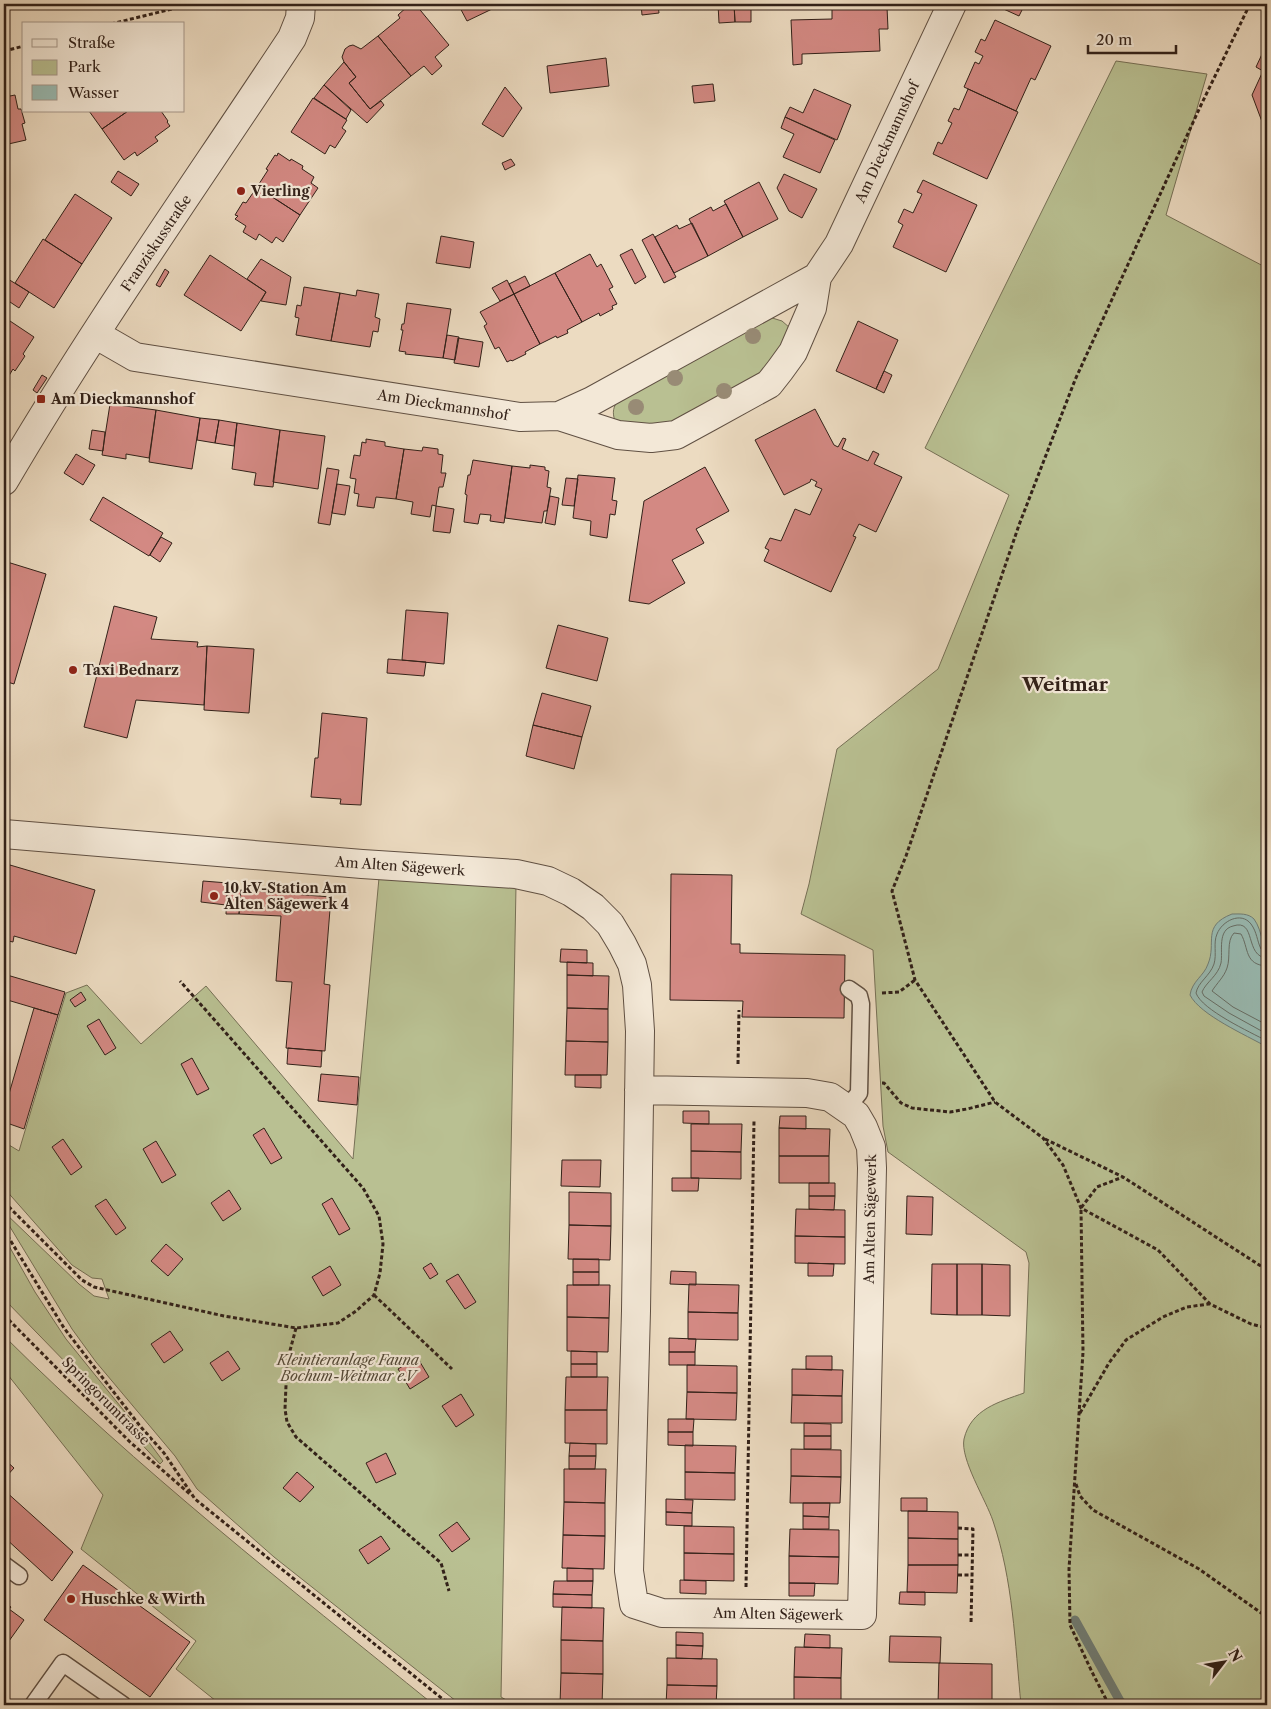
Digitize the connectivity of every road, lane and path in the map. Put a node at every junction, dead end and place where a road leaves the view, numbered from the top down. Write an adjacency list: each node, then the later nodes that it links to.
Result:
1 (192, 4): 5 (path)
2 (301, 4): 9 (street, Franziskusstraße)
3 (952, 4): 8 (street, Am Dieckmannshof)
4 (1250, 4): 13 (path)
5 (119, 22)
6 (22, 46): 7 (path)
7 (4, 51)
8 (817, 277): 10 (street, Am Dieckmannshof); 10 (street, Am Dieckmannshof)
9 (95, 334): 10 (street, Am Dieckmannshof); 11 (street, Franziskusstraße)
10 (559, 416)
11 (4, 481)
12 (4, 834): 18 (street, Am Alten Sägewerk)
13 (915, 980): 15 (path); 20 (path)
14 (180, 981): 28 (path)
15 (854, 992): 17 (lane)
16 (739, 1010): 19 (path)
17 (859, 1079): 20 (path); 21 (lane)
18 (639, 1090): 19 (street, Am Alten Sägewerk); 45 (street, Am Alten Sägewerk)
19 (746, 1092): 21 (street, Am Alten Sägewerk); 45 (path)
20 (995, 1102): 22 (path)
21 (847, 1108): 45 (street, Am Alten Sägewerk)
22 (1043, 1138): 23 (path); 25 (path)
23 (1123, 1177): 25 (path); 27 (path)
24 (4, 1202): 31 (path)
25 (1081, 1208): 29 (path); 34 (path)
26 (4, 1230): 36 (path)
27 (1267, 1270)
28 (374, 1295): 31 (path); 33 (path)
29 (1210, 1304): 32 (path); 34 (path)
30 (4, 1315): 36 (path, Springorumtrasse)
31 (296, 1328): 44 (path)
32 (1267, 1328)
33 (452, 1369)
34 (1080, 1414): 35 (path)
35 (1075, 1482): 46 (path); 51 (path)
36 (195, 1499): 50 (path)
37 (958, 1528): 39 (path)
38 (958, 1555): 39 (path)
39 (972, 1555): 42 (path)
40 (4, 1565): 43 (lane)
41 (958, 1575): 42 (path)
42 (972, 1575): 47 (path)
43 (19, 1576)
44 (449, 1591)
45 (746, 1614)
46 (1267, 1617)
47 (971, 1624)
48 (33, 1705): 49 (lane)
49 (123, 1705)
50 (450, 1705)
51 (1109, 1705)

